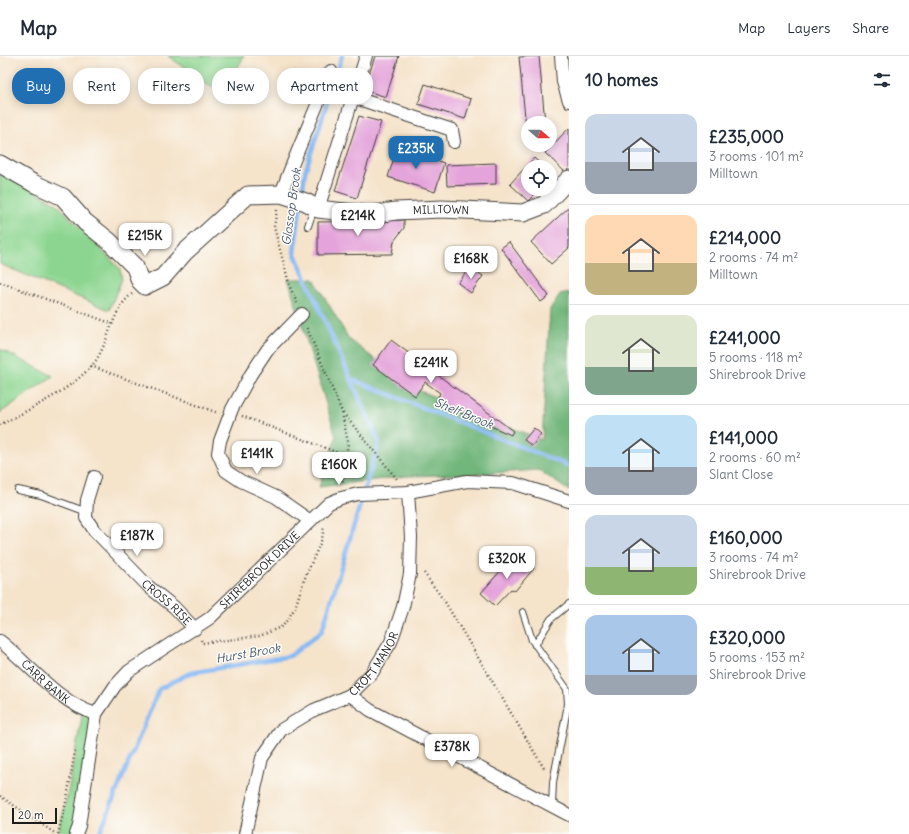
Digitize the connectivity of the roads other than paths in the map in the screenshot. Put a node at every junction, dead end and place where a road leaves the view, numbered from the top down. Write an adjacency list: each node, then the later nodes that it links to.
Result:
1 (366, 56): 3 (street)
2 (561, 56): 4 (street)
3 (362, 68)
4 (569, 101)
5 (318, 104): 11 (street)
6 (350, 104): 12 (street)
7 (373, 104): 8 (street)
8 (454, 142)
9 (0, 164): 11 (street)
10 (569, 179): 12 (street, MILLTOWN)
11 (283, 194): 12 (street, MILLTOWN)
12 (313, 206): 13 (lane)
13 (308, 226)
14 (302, 314): 20 (street)
15 (94, 477): 19 (street, CROSS RISE)
16 (18, 490): 19 (lane)
17 (408, 492): 18 (street, SHIREBROOK DRIVE); 20 (street, SHIREBROOK DRIVE); 26 (street, CROFT MANOR)
18 (569, 501)
19 (87, 512): 23 (street, CROSS RISE)
20 (309, 520): 23 (street, SHIREBROOK DRIVE)
21 (569, 604): 25 (lane)
22 (523, 612): 25 (lane)
23 (195, 629): 27 (street, SHIREBROOK DRIVE)
24 (0, 641): 27 (street, CARR BANK)
25 (535, 645): 28 (lane)
26 (350, 695): 28 (street); 31 (street, CROFT MANOR)
27 (96, 714): 30 (street, SHIREBROOK DRIVE)
28 (552, 807): 29 (street)
29 (568, 812)
30 (76, 834)
31 (245, 834)

